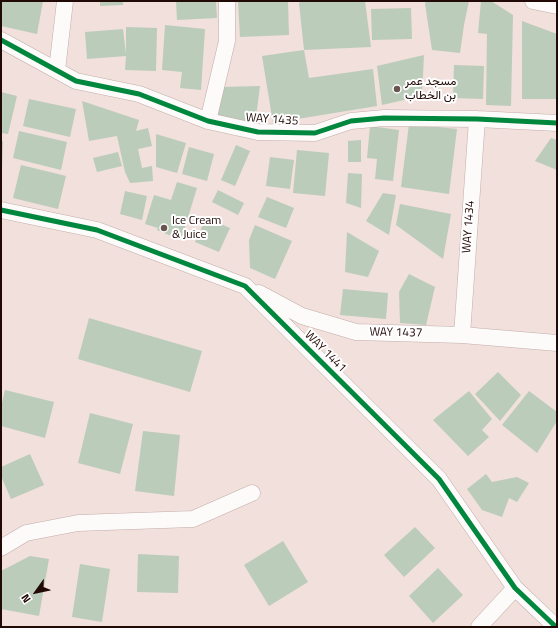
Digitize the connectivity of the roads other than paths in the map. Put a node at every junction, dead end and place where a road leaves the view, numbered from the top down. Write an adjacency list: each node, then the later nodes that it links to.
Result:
1 (65, 1): 6 (street)
2 (227, 1): 8 (street)
3 (533, 1): 4 (street)
4 (557, 6)
5 (1, 40): 6 (street, WAY 1435)
6 (57, 70): 8 (street, WAY 1435)
7 (477, 118): 8 (street, WAY 1435); 9 (street, WAY 1435); 12 (street, WAY 1434)
8 (208, 121)
9 (557, 123)
10 (1, 210): 11 (street, WAY 1441)
11 (245, 286): 12 (street, WAY 1437); 16 (street, WAY 1441)
12 (462, 335): 13 (street, WAY 1437)
13 (557, 343)
14 (252, 493): 15 (street)
15 (1, 548)
16 (515, 588): 17 (street); 18 (street, WAY 1441)
17 (479, 627)
18 (556, 627)

